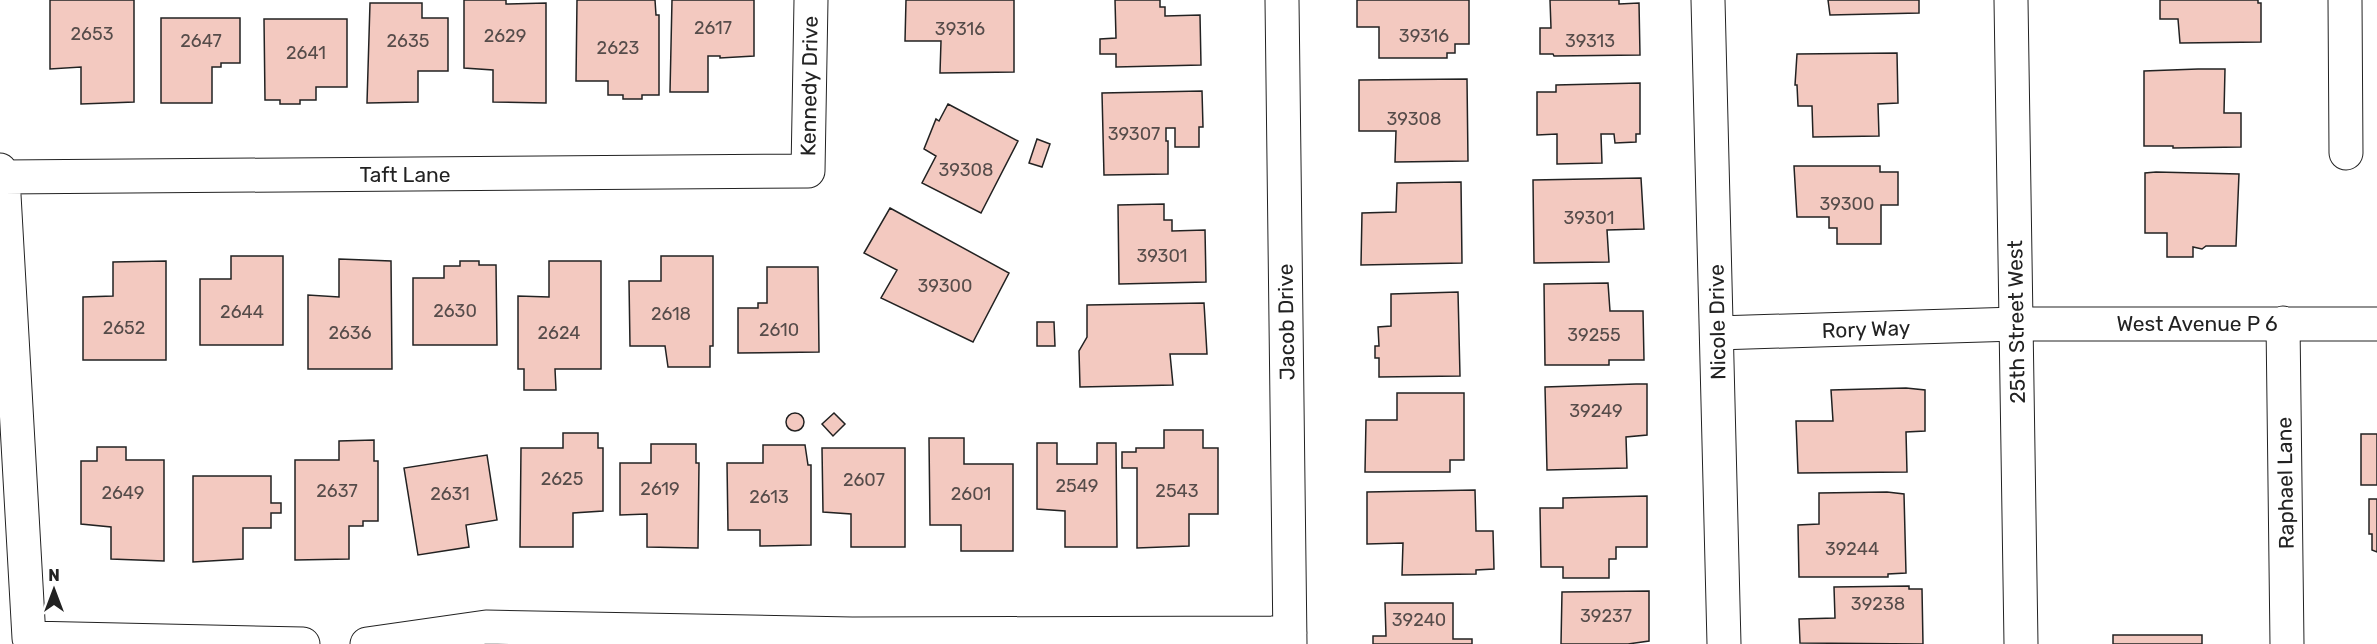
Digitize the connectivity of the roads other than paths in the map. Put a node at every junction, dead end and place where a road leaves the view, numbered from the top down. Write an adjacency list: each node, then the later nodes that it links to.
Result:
1 (811, 0): 7 (street, Kennedy Drive)
2 (1282, 0): 13 (street, Jacob Drive)
3 (1708, 0): 12 (street, Nicole Drive)
4 (2011, 0): 10 (street, 25th Street West)
5 (2345, 0): 6 (street)
6 (2346, 153)
7 (807, 171): 8 (street, Taft Lane)
8 (1, 173): 15 (street)
9 (2283, 323): 10 (street, West Avenue P 6); 11 (street, West Avenue P 6); 19 (street, Raphael Lane)
10 (2016, 324): 12 (street, Rory Way); 18 (street, 25th Street West)
11 (2377, 324)
12 (1717, 333): 17 (street, Nicole Drive)
13 (1290, 638): 14 (street)
14 (852, 639): 16 (street)
15 (303, 644)
16 (367, 644)
17 (1724, 644)
18 (2021, 644)
19 (2287, 644)

